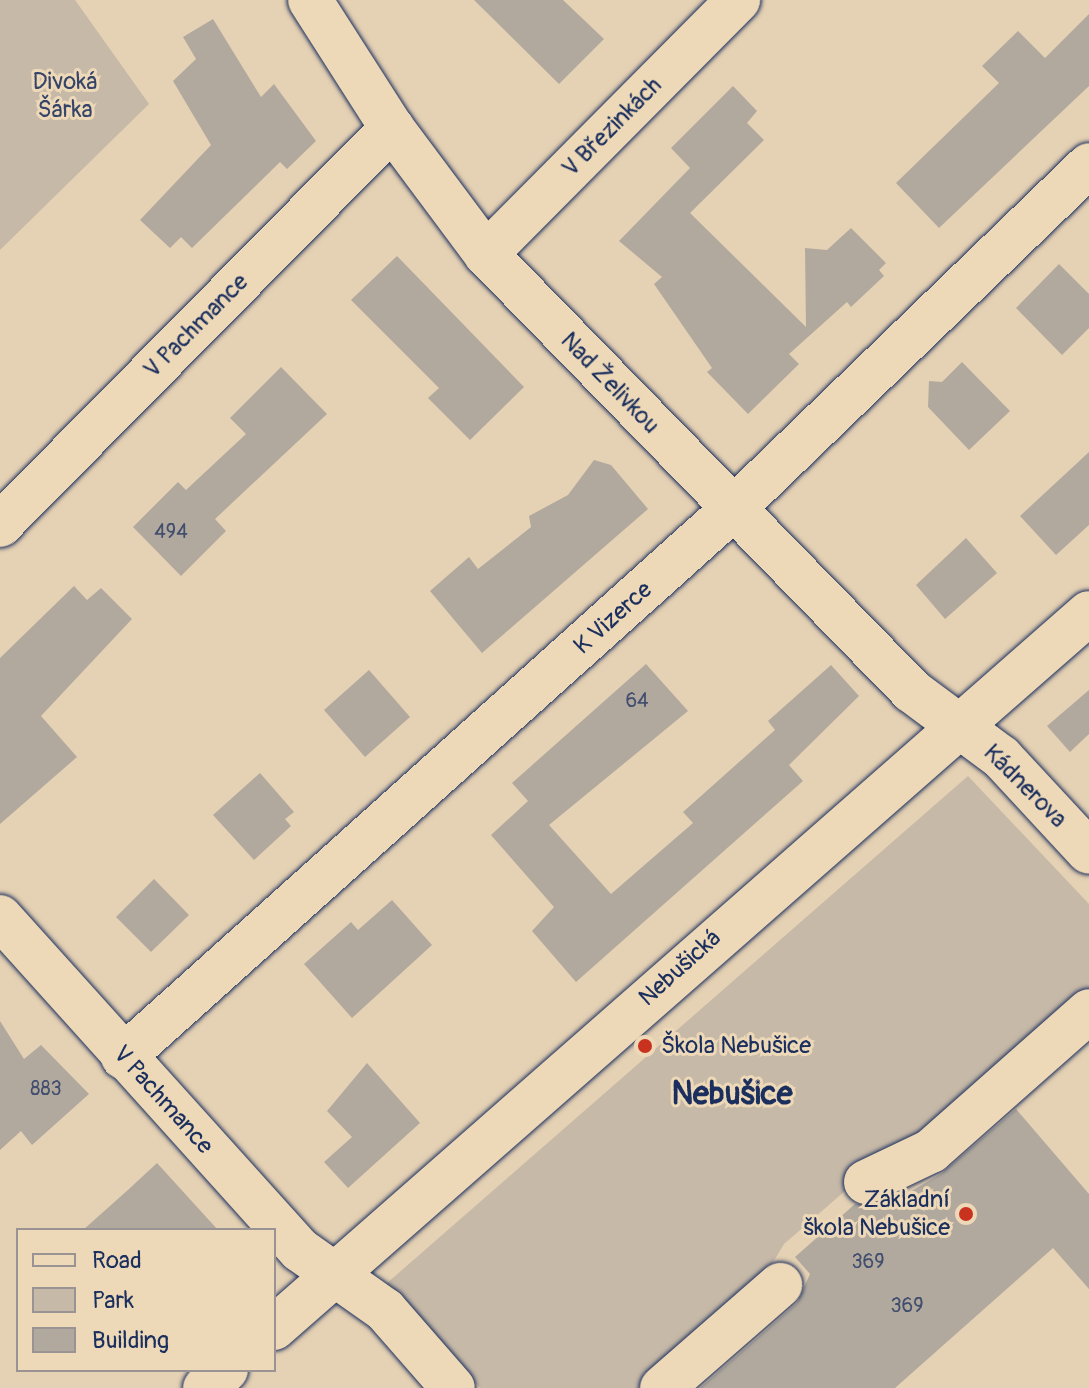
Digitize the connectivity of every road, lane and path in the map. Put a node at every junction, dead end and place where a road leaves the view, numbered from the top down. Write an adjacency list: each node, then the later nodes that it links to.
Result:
1 (310, 0): 3 (street, Nad Želivkou)
2 (738, 0): 5 (street, V Březinkách)
3 (392, 128): 5 (street, Nad Želivkou); 7 (street, V Pachmance)
4 (1089, 165): 6 (street, K Vizerce)
5 (486, 254): 6 (street, Nad Želivkou)
6 (733, 509): 9 (street, Nad Želivkou); 13 (street, K Vizerce)
7 (0, 525)
8 (1089, 613): 9 (street, Nebušická)
9 (957, 725): 10 (street, Kádnerova); 15 (street, Nebušická)
10 (1089, 852)
11 (0, 917): 13 (street, V Pachmance)
12 (1089, 1011): 14 (street)
13 (123, 1057): 15 (street, V Pachmance)
14 (866, 1182)
15 (335, 1274): 17 (street, Nebušická); 20 (street)
16 (780, 1285): 21 (street)
17 (276, 1326)
18 (224, 1372): 19 (street)
19 (205, 1388)
20 (453, 1388)
21 (662, 1388)

